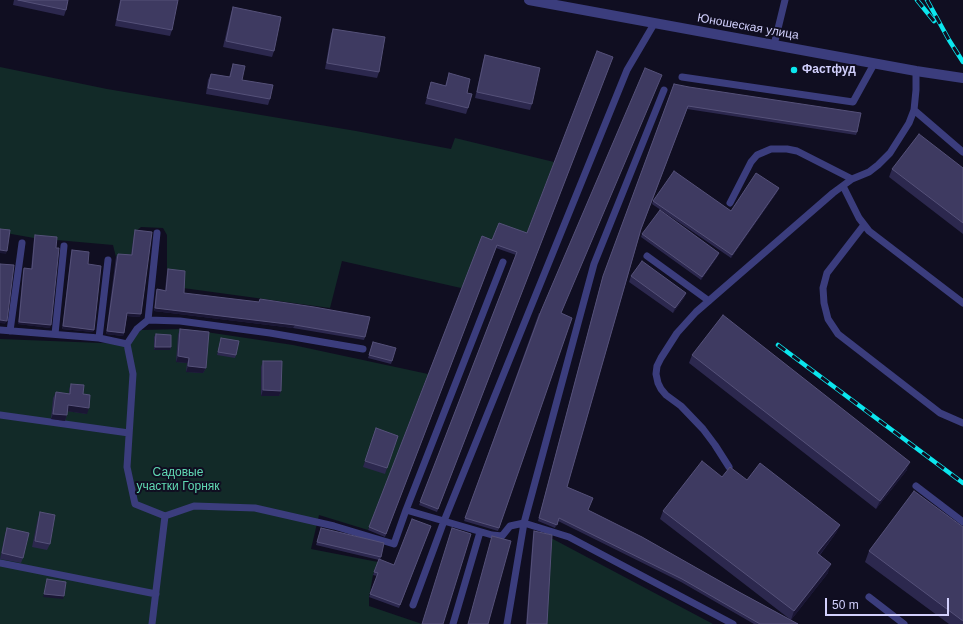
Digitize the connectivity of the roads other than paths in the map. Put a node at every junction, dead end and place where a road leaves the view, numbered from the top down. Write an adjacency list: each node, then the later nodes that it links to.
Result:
1 (529, 0): 3 (street, Юношеская улица)
2 (785, 0): 4 (lane)
3 (654, 24): 4 (street, Юношеская улица); 38 (lane)
4 (774, 45): 5 (street, Юношеская улица)
5 (874, 64): 6 (street, Юношеская улица); 7 (lane)
6 (916, 71): 8 (street, Юношеская улица); 10 (lane)
7 (682, 77)
8 (963, 78)
9 (664, 90): 40 (lane)
10 (914, 110): 11 (lane); 12 (lane)
11 (963, 152)
12 (852, 179): 13 (lane); 14 (lane)
13 (843, 186): 15 (lane); 22 (lane)
14 (730, 203)
15 (864, 225): 23 (lane); 32 (lane)
16 (157, 233): 24 (lane)
17 (22, 243): 26 (lane)
18 (64, 246): 27 (lane)
19 (647, 256): 22 (lane)
20 (108, 260): 28 (lane)
21 (503, 262): 36 (lane)
22 (709, 301): 34 (lane)
23 (963, 303)
24 (148, 320): 29 (lane); 30 (lane)
25 (0, 330): 26 (lane)
26 (10, 331): 27 (lane)
27 (55, 334): 28 (lane)
28 (99, 338): 29 (lane)
29 (127, 344): 33 (lane)
30 (363, 349)
31 (0, 415): 33 (lane)
32 (963, 423)
33 (129, 433): 37 (lane)
34 (729, 467)
35 (916, 486): 39 (lane)
36 (406, 510): 37 (lane); 38 (lane)
37 (165, 516): 43 (lane)
38 (444, 521): 41 (lane); 45 (lane)
39 (963, 522)
40 (524, 523): 41 (lane); 48 (lane); 49 (lane)
41 (480, 532): 47 (lane)
42 (0, 563): 43 (lane)
43 (156, 594): 46 (lane)
44 (869, 597): 50 (lane)
45 (413, 605)
46 (152, 624)
47 (453, 624)
48 (507, 624)
49 (733, 624)
50 (904, 624)

